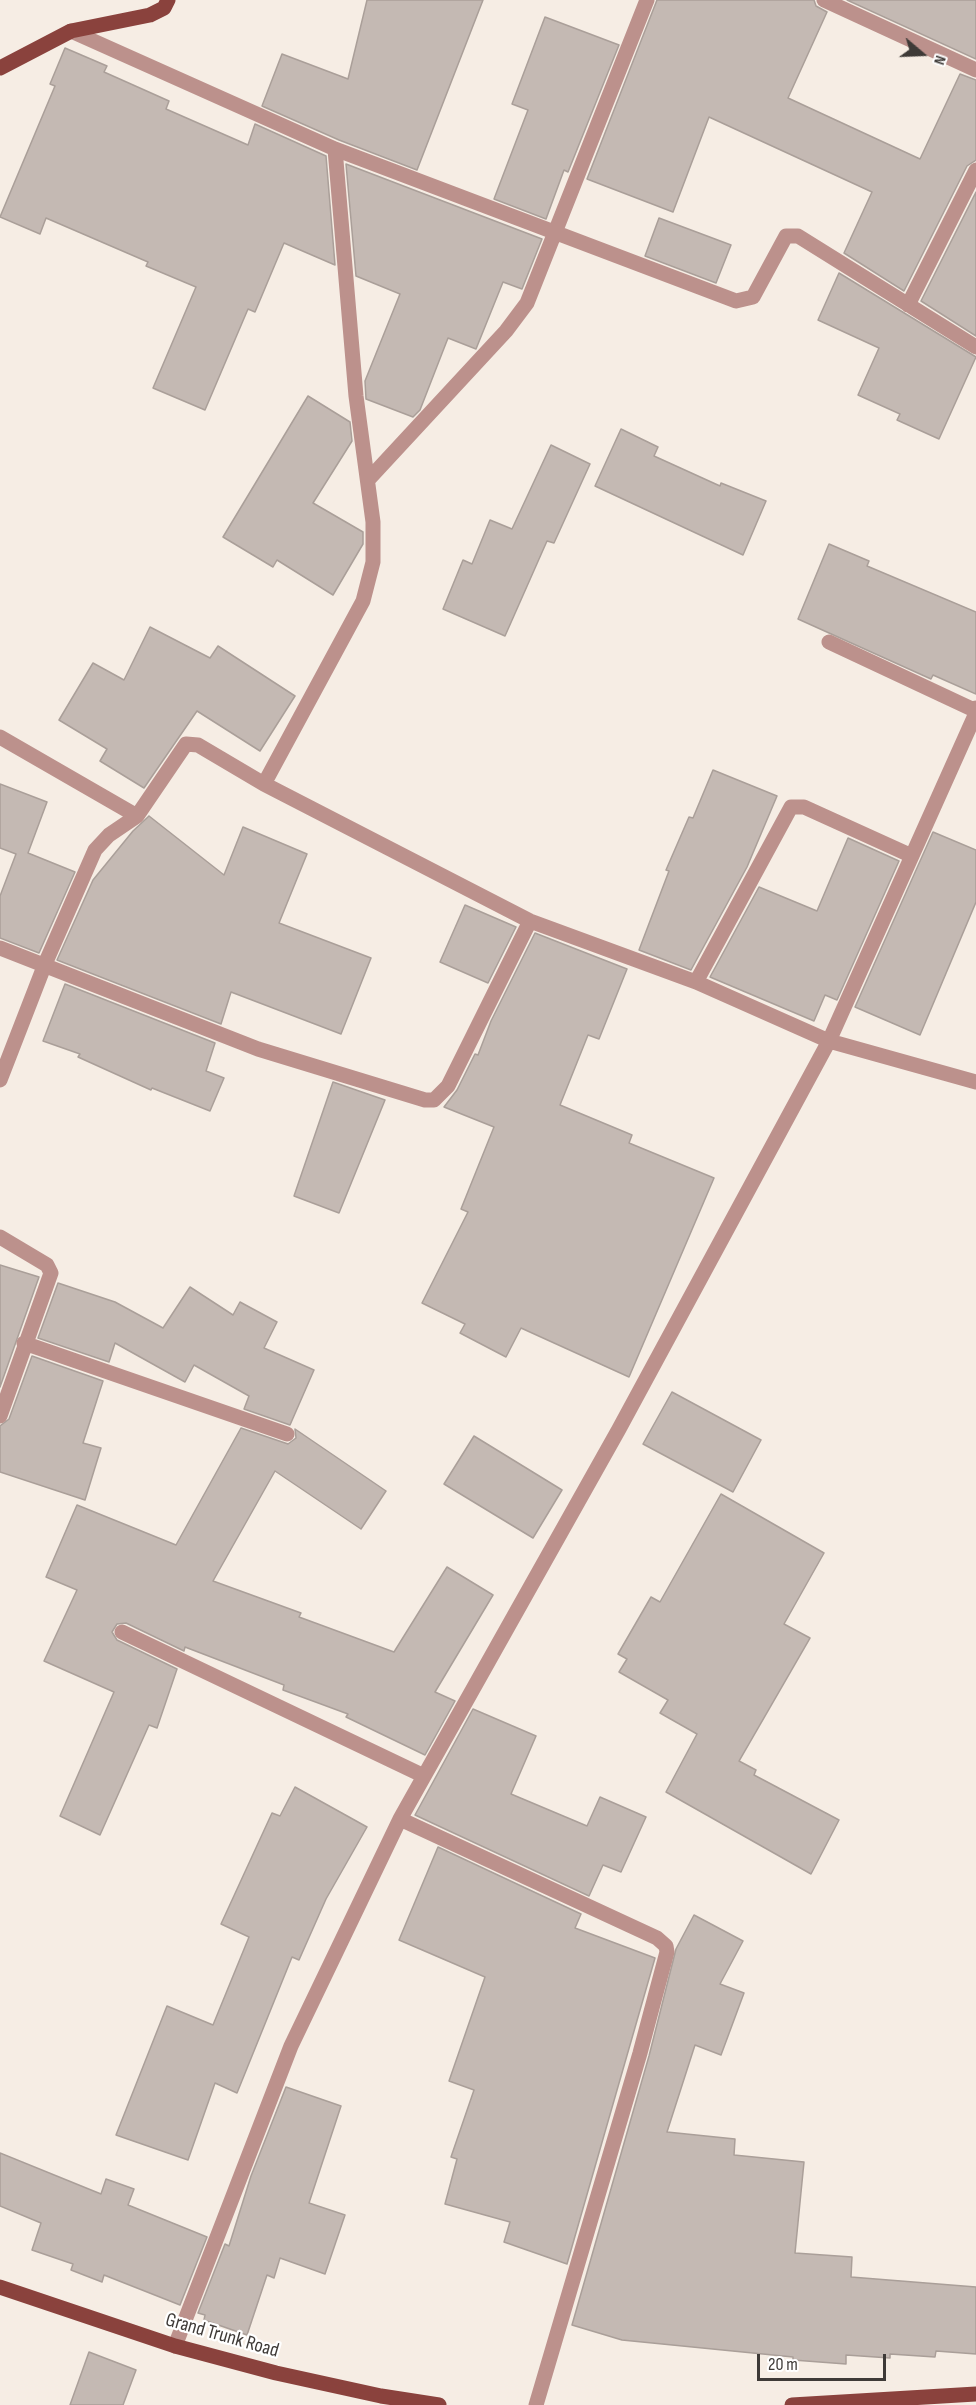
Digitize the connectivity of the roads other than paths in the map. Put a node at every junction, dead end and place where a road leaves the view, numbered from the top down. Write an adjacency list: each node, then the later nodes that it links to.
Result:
1 (168, 0): 4 (main road)
2 (647, 0): 9 (street)
3 (824, 0): 6 (street)
4 (71, 31): 5 (main road); 7 (street)
5 (0, 68)
6 (976, 70)
7 (335, 149): 9 (street); 12 (street)
8 (976, 170): 10 (street)
9 (555, 233): 10 (street); 12 (street)
10 (908, 304): 11 (street)
11 (976, 347)
12 (368, 480): 17 (street)
13 (829, 642): 14 (street)
14 (976, 708)
15 (976, 713): 19 (street)
16 (0, 737): 18 (street)
17 (264, 784): 18 (street); 20 (street)
18 (137, 816): 22 (street)
19 (912, 856): 23 (street); 24 (street)
20 (530, 921): 22 (street); 23 (street)
21 (0, 948): 22 (street)
22 (45, 964): 25 (street)
23 (696, 982): 24 (street)
24 (829, 1041): 26 (street); 32 (street)
25 (0, 1080)
26 (976, 1082)
27 (0, 1237): 28 (street)
28 (24, 1343): 29 (street); 30 (street)
29 (0, 1416)
30 (287, 1434)
31 (122, 1632): 32 (street)
32 (424, 1776): 33 (street)
33 (400, 1819): 35 (street); 38 (street)
34 (0, 2287): 35 (main road, Grand Trunk Road)
35 (175, 2346): 37 (main road, Grand Trunk Road)
36 (976, 2394): 39 (main road)
37 (439, 2405)
38 (536, 2405)
39 (792, 2405)

